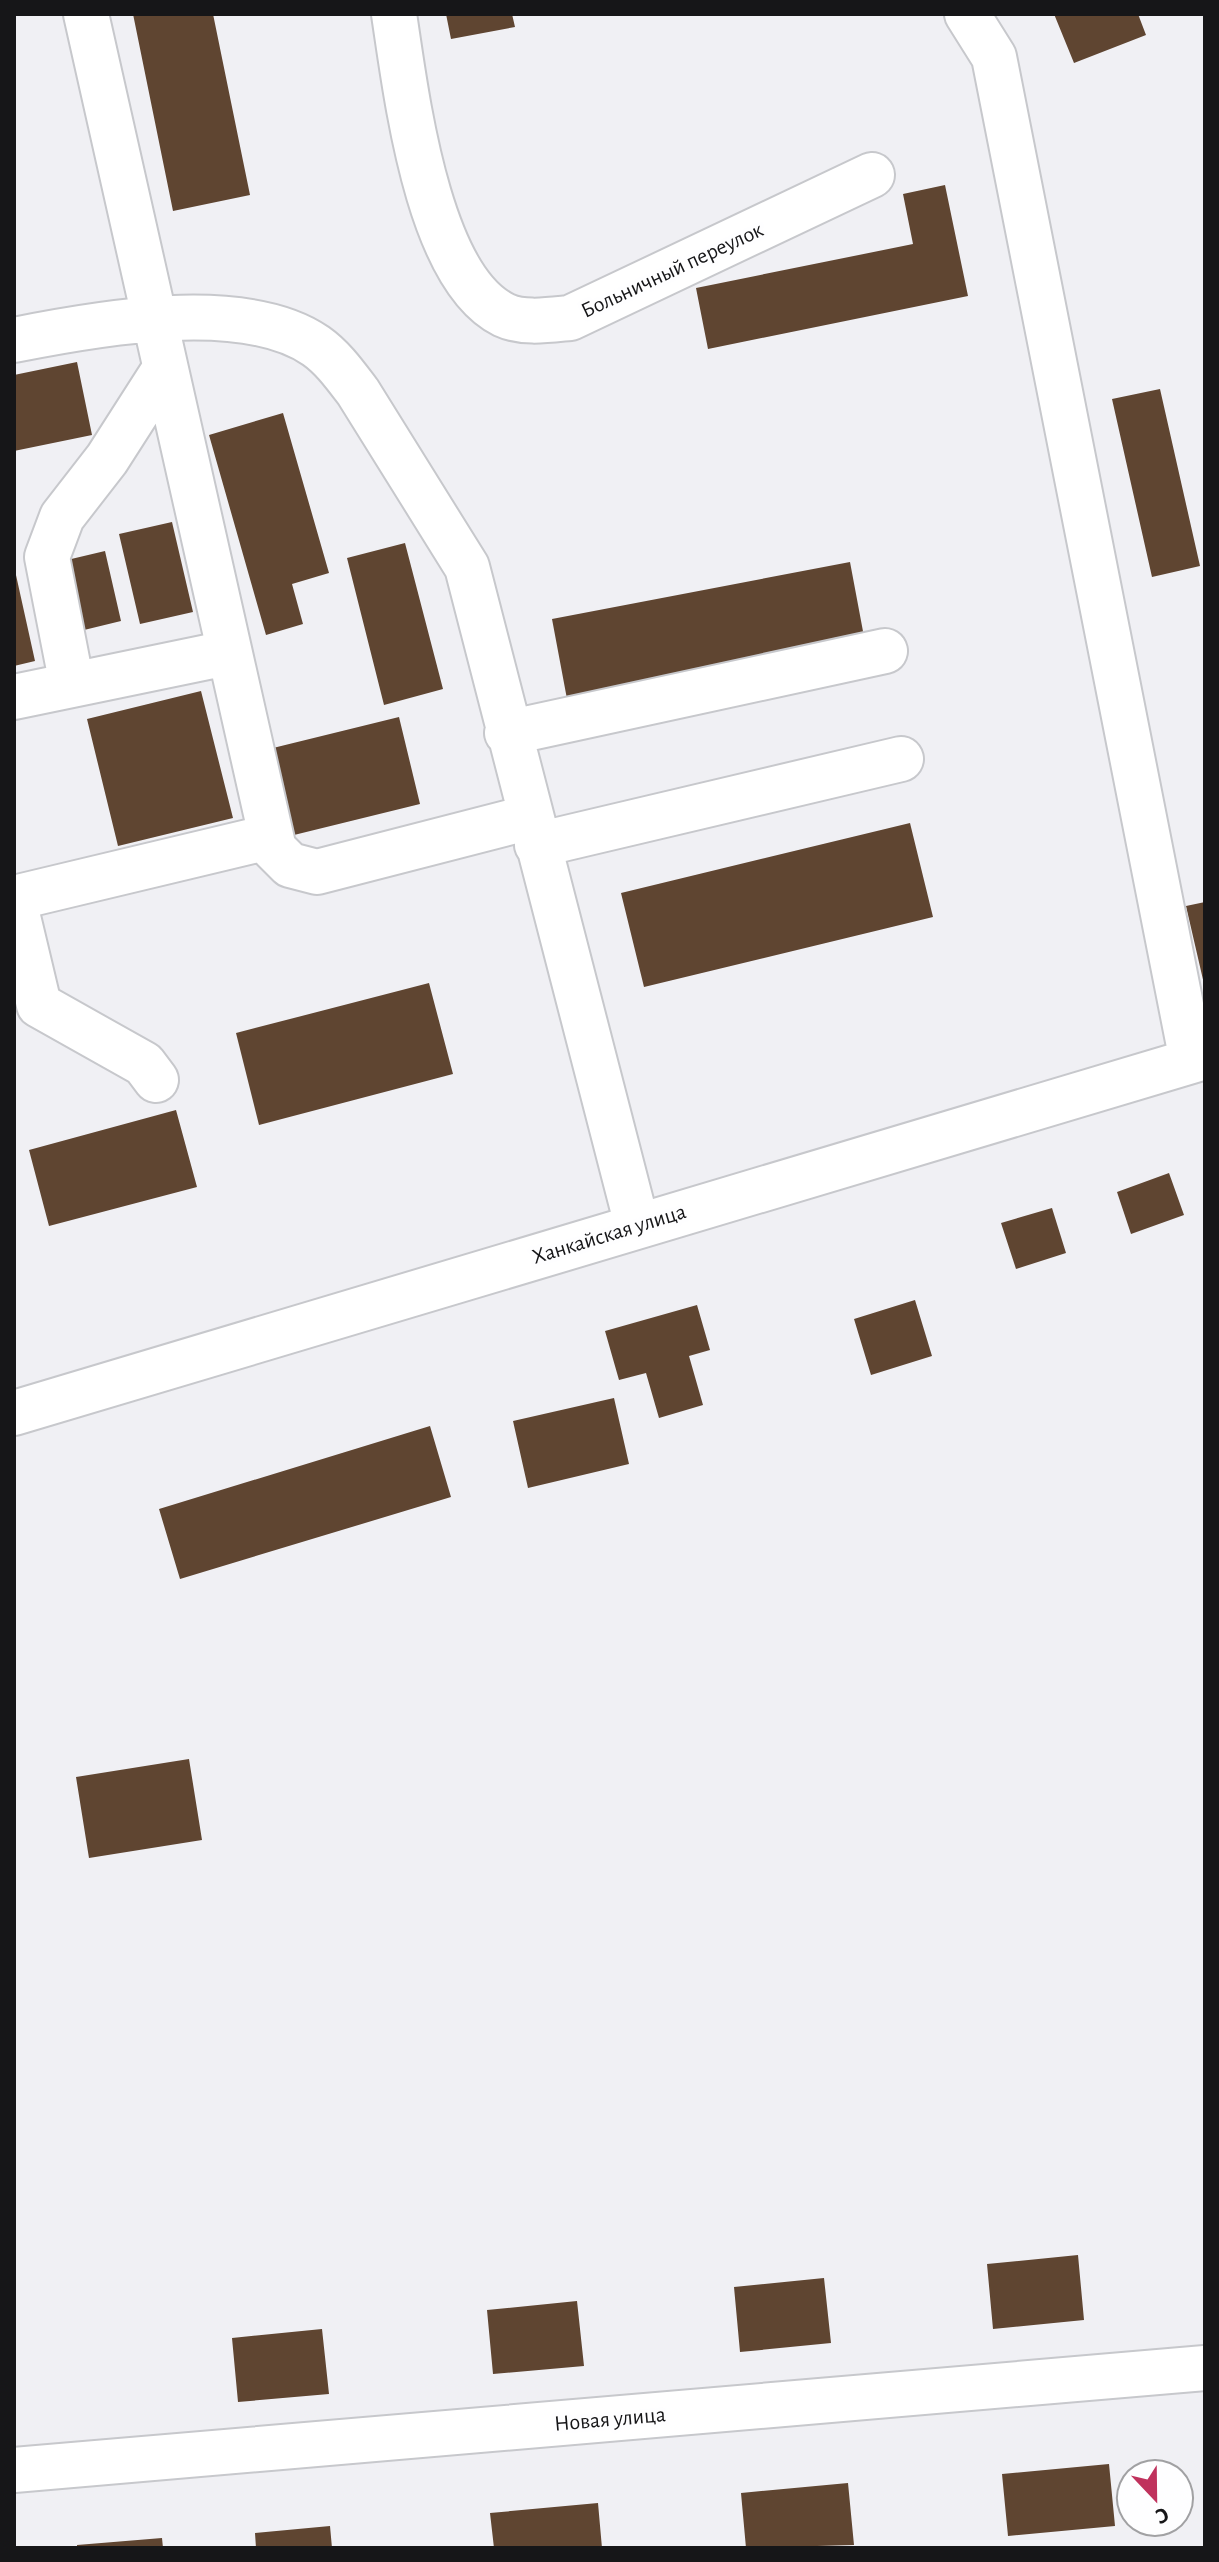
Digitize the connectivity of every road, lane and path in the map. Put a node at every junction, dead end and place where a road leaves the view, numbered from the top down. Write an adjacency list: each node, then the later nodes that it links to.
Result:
1 (86, 14): 5 (street)
2 (394, 14): 4 (street, Больничный переулок)
3 (967, 14): 17 (street)
4 (872, 175)
5 (153, 320): 6 (street); 7 (street); 12 (street)
6 (14, 340)
7 (164, 370): 9 (street); 10 (street)
8 (885, 651): 12 (street)
9 (227, 653): 10 (street); 15 (street)
10 (72, 685): 11 (street)
11 (14, 697)
12 (507, 733): 14 (street)
13 (901, 759): 14 (street)
14 (534, 831): 15 (street); 19 (street)
15 (269, 837): 16 (street)
16 (14, 899): 18 (street)
17 (1199, 1059): 19 (street, Ханкайская улица)
18 (156, 1080)
19 (637, 1225): 20 (street, Ханкайская улица)
20 (14, 1413)
21 (1205, 2368): 22 (street, Новая улица)
22 (14, 2470)

